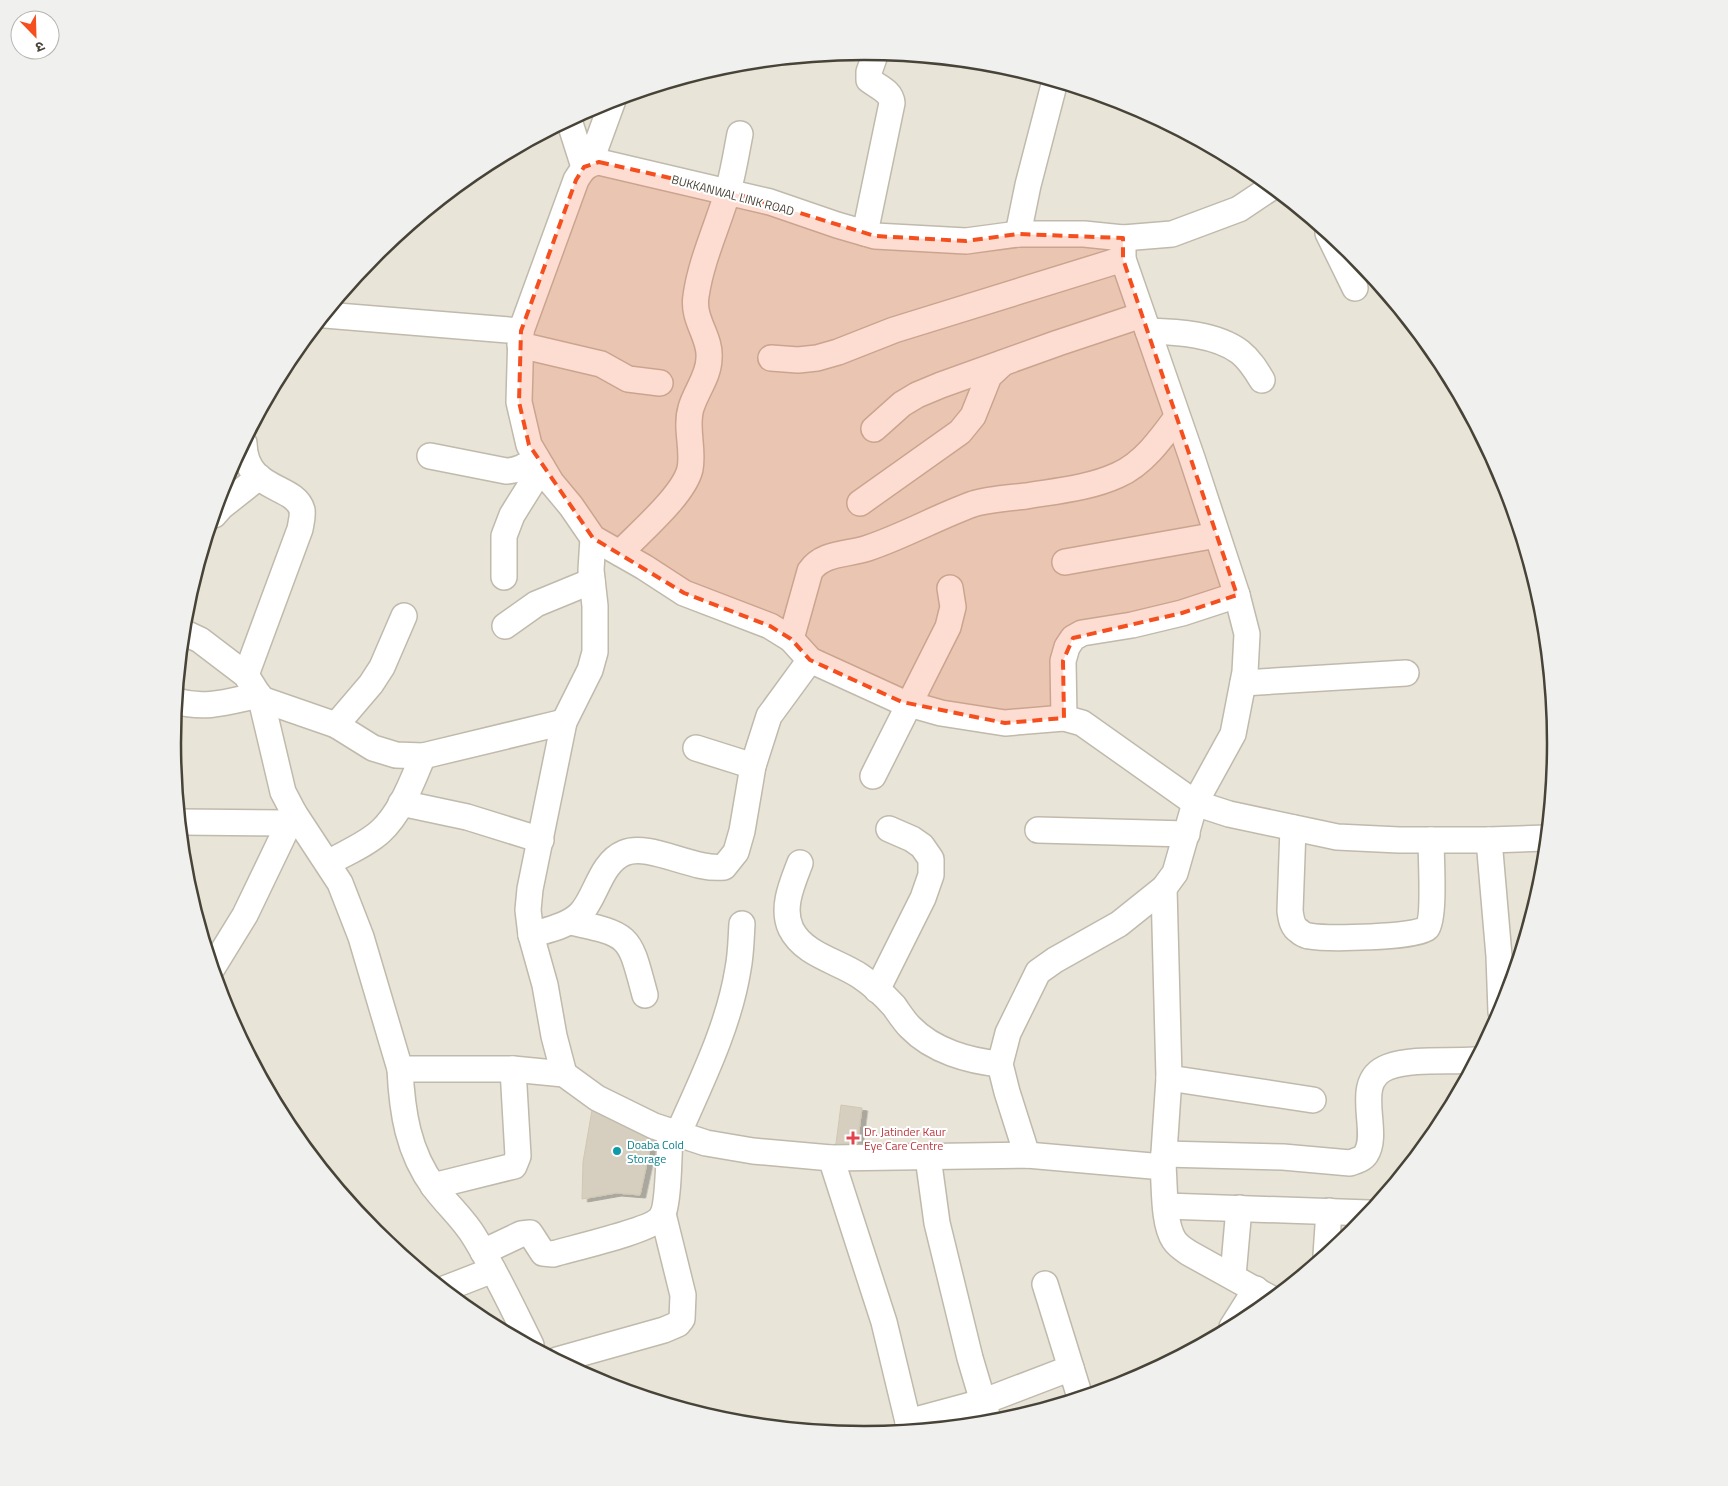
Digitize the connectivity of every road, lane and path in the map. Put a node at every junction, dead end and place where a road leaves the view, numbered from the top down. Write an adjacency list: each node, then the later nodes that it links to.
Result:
1 (873, 60): 9 (street)
2 (1053, 87): 10 (street)
3 (609, 110): 6 (street)
4 (571, 126): 6 (street)
5 (740, 134): 8 (street)
6 (587, 165): 8 (street, BUKKANWAL LINK ROAD); 16 (street)
7 (1266, 191): 11 (street, BUKKANWAL LINK ROAD)
8 (728, 192): 9 (street, BUKKANWAL LINK ROAD); 31 (street)
9 (865, 233): 10 (street, BUKKANWAL LINK ROAD)
10 (1018, 234): 11 (street, BUKKANWAL LINK ROAD)
11 (1123, 248): 15 (street); 17 (street)
12 (1340, 253): 13 (street)
13 (1355, 288)
14 (331, 316): 16 (street)
15 (1146, 323): 18 (street); 19 (street); 21 (street)
16 (520, 338): 20 (street); 25 (street)
17 (771, 358)
18 (1003, 363): 22 (street); 27 (street)
19 (1262, 380)
20 (660, 383)
21 (1177, 417): 29 (street); 40 (street)
22 (874, 429)
23 (430, 456): 25 (street)
24 (244, 457): 26 (street)
25 (540, 463): 30 (street); 33 (street)
26 (259, 477): 28 (street); 44 (street)
27 (860, 503)
28 (224, 504)
29 (1217, 535): 32 (street); 36 (street)
30 (593, 538): 31 (street); 34 (street)
31 (620, 553): 40 (street)
32 (1065, 562)
33 (504, 577)
34 (592, 581): 38 (street); 48 (street)
35 (950, 588): 46 (street)
36 (1237, 595): 43 (street); 47 (street)
37 (404, 616): 49 (street)
38 (505, 626)
39 (190, 635): 44 (street)
40 (791, 639): 41 (street)
41 (810, 660): 46 (street); 52 (street)
42 (1406, 673): 43 (street)
43 (1243, 683): 55 (street)
44 (256, 690): 45 (street); 49 (street); 56 (street)
45 (182, 703)
46 (909, 704): 47 (street); 53 (street)
47 (1064, 718): 55 (street)
48 (564, 722): 51 (street); 63 (street)
49 (336, 725): 51 (street)
50 (696, 748): 52 (street)
51 (422, 756): 54 (street)
52 (753, 766): 69 (street)
53 (873, 776)
54 (401, 802): 63 (street); 66 (street)
55 (1195, 803): 58 (street); 61 (street)
56 (292, 818): 57 (street); 66 (street); 72 (street)
57 (186, 822)
58 (1293, 828): 64 (street); 64 (street)
59 (889, 829): 73 (street)
60 (1038, 830): 61 (street)
61 (1186, 834): 68 (street)
62 (1540, 838): 65 (street)
63 (541, 840): 71 (street)
64 (1431, 840): 65 (street)
65 (1489, 840): 74 (street)
66 (328, 863): 78 (street)
67 (800, 863): 73 (street)
68 (1164, 888): 77 (street); 81 (street)
69 (572, 922): 71 (street); 75 (street)
70 (742, 924): 83 (street)
71 (531, 935): 80 (street)
72 (216, 961)
73 (877, 990): 77 (street)
74 (1500, 991)
75 (645, 995)
76 (1468, 1060): 87 (street)
77 (1000, 1064): 84 (street)
78 (400, 1069): 79 (street); 88 (street)
79 (514, 1069): 80 (street); 88 (street)
80 (564, 1074): 83 (street)
81 (1170, 1078): 82 (street); 87 (street)
82 (1313, 1100)
83 (674, 1132): 86 (street); 93 (street)
84 (1027, 1155): 85 (street); 87 (street)
85 (928, 1157): 86 (street); 104 (street)
86 (831, 1158): 106 (street)
87 (1164, 1161): 89 (street)
88 (433, 1186): 95 (street)
89 (1166, 1206): 90 (street); 96 (street)
90 (1239, 1208): 91 (street); 96 (street)
91 (1329, 1211): 92 (street); 94 (street)
92 (1360, 1213)
93 (663, 1214): 95 (street); 101 (street)
94 (1327, 1245)
95 (488, 1261): 98 (street); 100 (street)
96 (1233, 1276): 99 (street)
97 (1045, 1284): 102 (street)
98 (449, 1286)
99 (1264, 1294)
100 (527, 1337)
101 (566, 1358)
102 (1071, 1368): 103 (street); 104 (street)
103 (1078, 1392)
104 (986, 1412): 105 (street)
105 (924, 1423)
106 (909, 1425)

